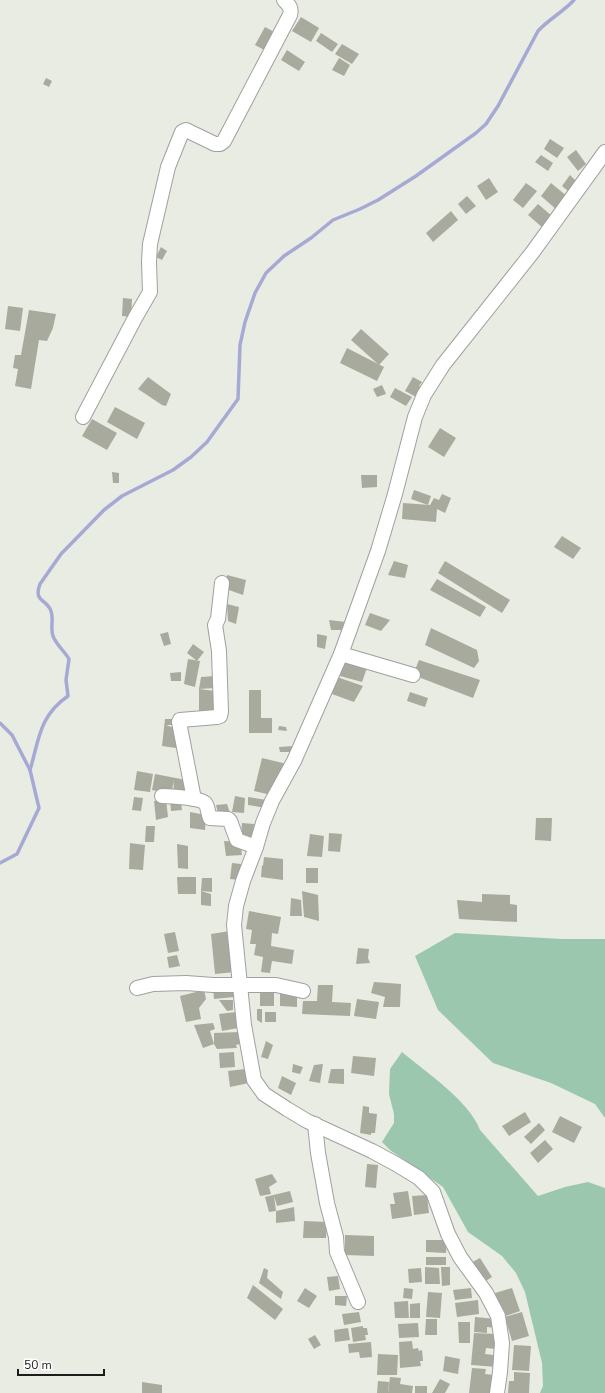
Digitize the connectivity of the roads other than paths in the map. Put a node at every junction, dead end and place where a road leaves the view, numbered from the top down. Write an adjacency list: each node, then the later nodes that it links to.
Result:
1 (284, 0): 3 (street)
2 (605, 152): 5 (street)
3 (82, 417)
4 (222, 583): 8 (street)
5 (341, 654): 6 (street); 9 (street)
6 (413, 675)
7 (162, 796): 8 (street)
8 (194, 799): 9 (street)
9 (256, 847): 10 (street)
10 (241, 984): 11 (street); 12 (street); 13 (street)
11 (137, 988)
12 (303, 990)
13 (315, 1124): 14 (street); 15 (street)
14 (358, 1302)
15 (497, 1393)

